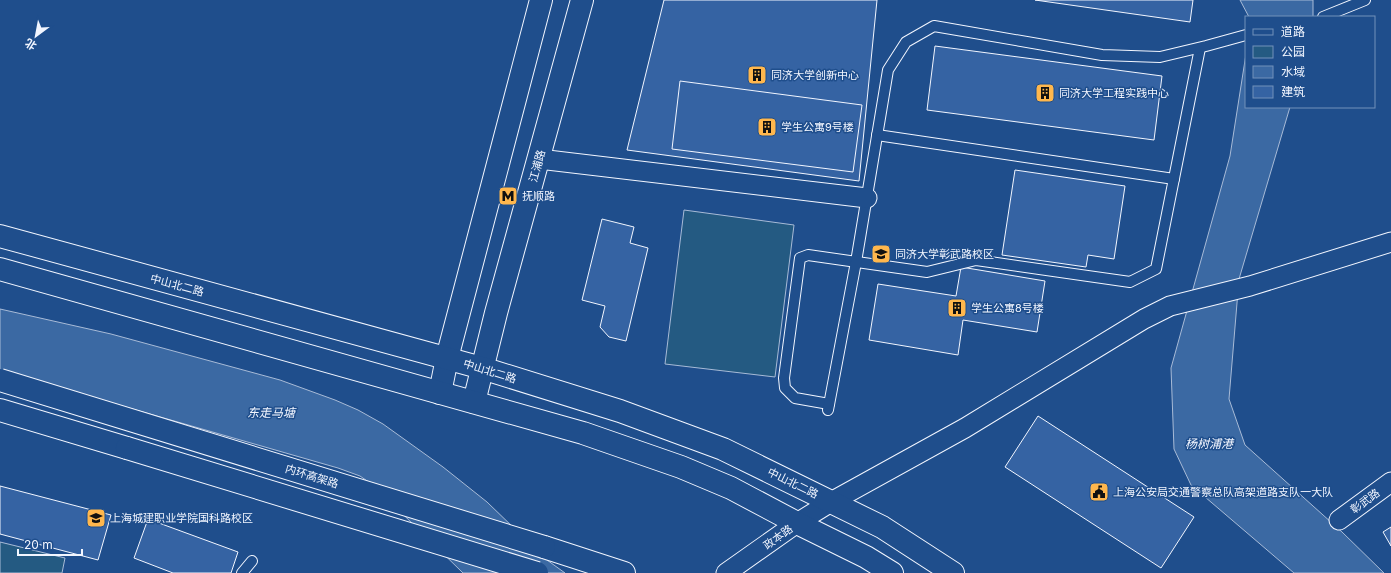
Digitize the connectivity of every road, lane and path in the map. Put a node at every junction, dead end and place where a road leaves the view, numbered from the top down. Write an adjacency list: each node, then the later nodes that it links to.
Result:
1 (541, 0): 15 (main road)
2 (582, 0): 16 (main road, 江浦路)
3 (1365, 0): 4 (lane)
4 (1326, 16)
5 (1245, 35): 6 (lane)
6 (1200, 48): 7 (lane); 9 (lane)
7 (877, 135): 9 (lane); 10 (lane)
8 (539, 159): 10 (street)
9 (1174, 179): 13 (lane)
10 (866, 198): 13 (lane)
11 (0, 236): 15 (main road, 中山北二路)
12 (1391, 242): 24 (street, 政本路)
13 (856, 262): 13 (lane)
14 (0, 269): 18 (main road)
15 (448, 358): 16 (main road, 中山北二路); 18 (main road)
16 (482, 368): 19 (main road, 江浦路); 24 (main road, 中山北二路)
17 (0, 380): 30 (main road, 内环高架路, bridge)
18 (440, 393): 19 (main road)
19 (474, 402): 26 (main road)
20 (0, 410): 22 (main road)
21 (0, 422): 22 (main road)
22 (127, 448): 29 (main road, bridge)
23 (1391, 482): 25 (street, 彰武路)
24 (831, 502): 26 (street, 政本路); 33 (main road, 中山北二路)
25 (1339, 520)
26 (797, 523): 31 (street, 政本路); 32 (main road)
27 (252, 561): 28 (lane)
28 (242, 573)
29 (537, 573)
30 (624, 573)
31 (726, 573)
32 (892, 573)
33 (953, 573)

